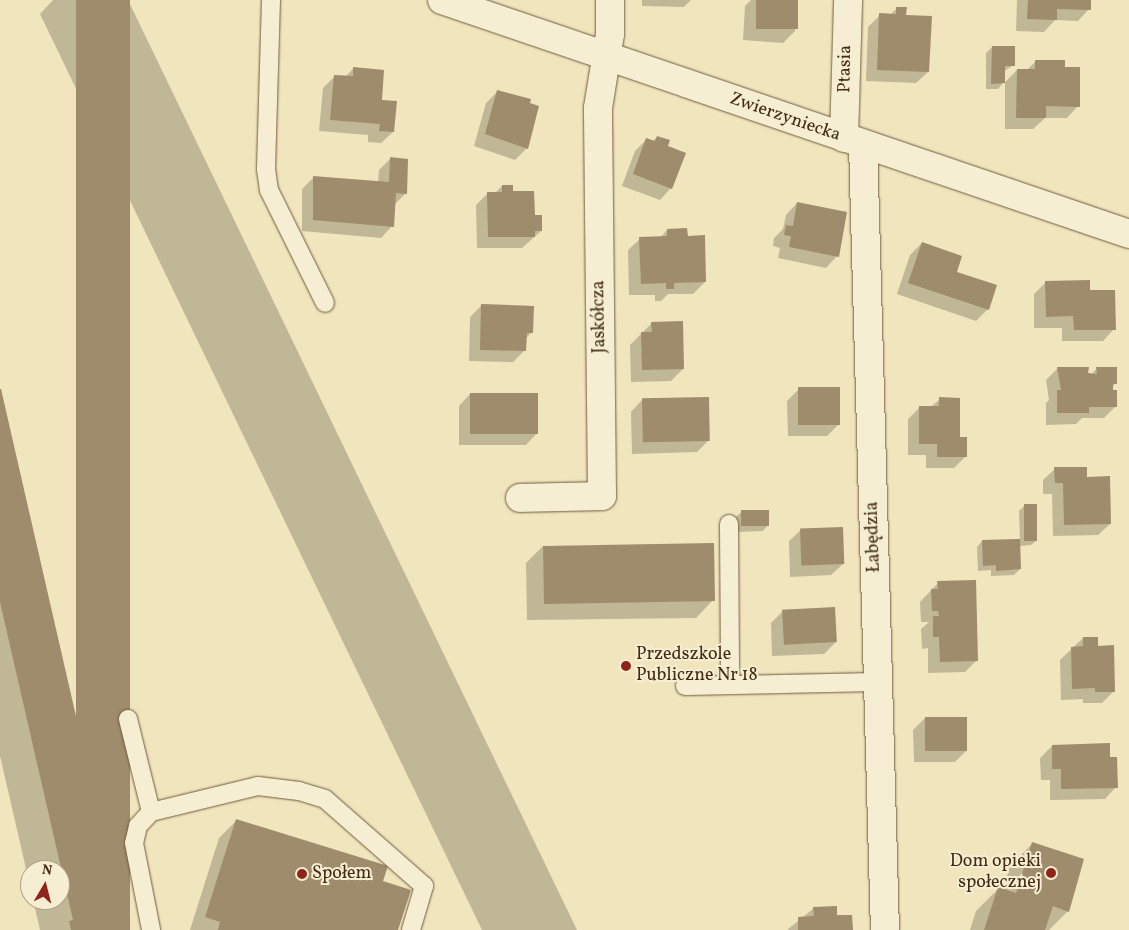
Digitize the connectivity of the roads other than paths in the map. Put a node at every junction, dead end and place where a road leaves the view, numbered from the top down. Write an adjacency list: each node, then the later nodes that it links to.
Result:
1 (271, 0): 8 (lane)
2 (442, 0): 5 (street, Zwierzyniecka)
3 (610, 0): 5 (street)
4 (848, 0): 6 (street, Ptasia)
5 (604, 56): 6 (street, Zwierzyniecka); 9 (street, Jaskółcza)
6 (853, 141): 7 (street, Zwierzyniecka); 11 (street, Łabędzia)
7 (1129, 234)
8 (325, 303)
9 (520, 498)
10 (729, 524): 12 (lane)
11 (878, 682): 12 (lane); 18 (street, Łabędzia)
12 (730, 685): 13 (lane)
13 (685, 686)
14 (128, 719): 15 (lane)
15 (151, 812): 16 (lane); 17 (lane)
16 (151, 930)
17 (411, 930)
18 (885, 930)

